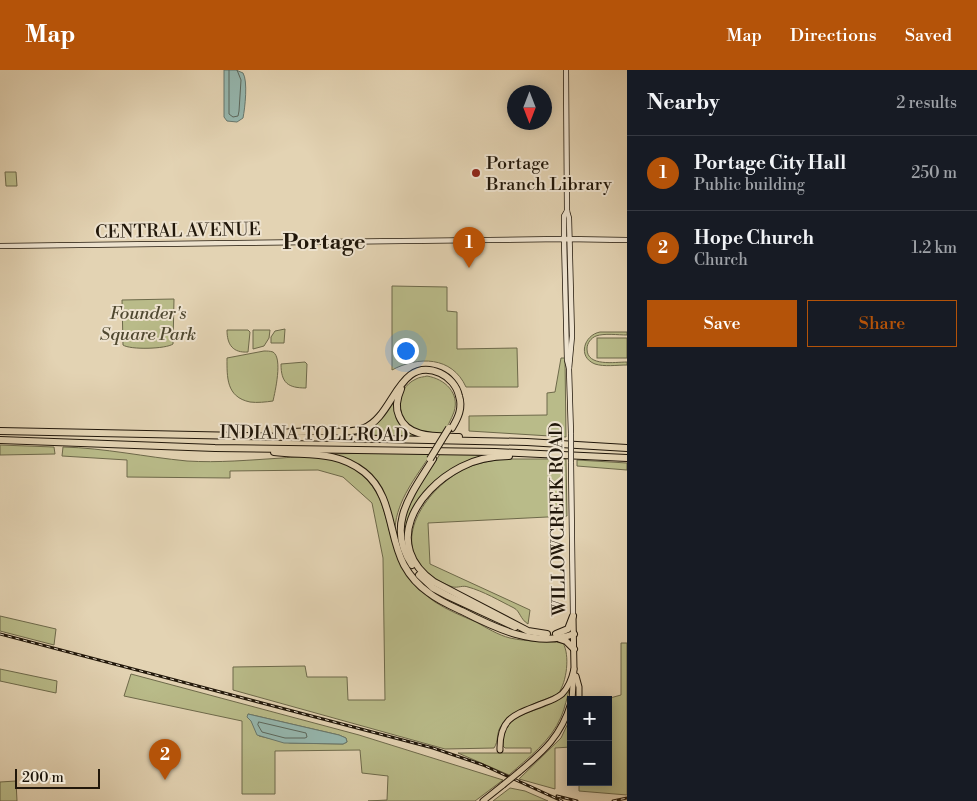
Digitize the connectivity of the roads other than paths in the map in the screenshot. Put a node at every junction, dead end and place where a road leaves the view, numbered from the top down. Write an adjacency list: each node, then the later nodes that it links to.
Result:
1 (566, 70): 2 (main road, WILLOWCREEK ROAD)
2 (566, 239): 3 (main road, CENTRAL AVENUE); 4 (main road, CENTRAL AVENUE); 15 (main road, WILLOWCREEK ROAD, bridge)
3 (627, 240)
4 (0, 246)
5 (451, 428): 7 (highway); 9 (highway); 14 (highway, bridge)
6 (0, 432): 7 (highway, INDIANA TOLL ROAD)
7 (243, 436): 9 (highway, INDIANA TOLL ROAD)
8 (0, 440): 10 (highway, INDIANA TOLL ROAD)
9 (527, 442): 11 (highway, INDIANA TOLL ROAD)
10 (243, 448): 12 (highway, INDIANA TOLL ROAD); 17 (highway)
11 (627, 448)
12 (543, 453): 13 (highway, INDIANA TOLL ROAD); 16 (highway)
13 (627, 458)
14 (432, 459): 16 (highway); 17 (highway)
15 (574, 616): 18 (main road, WILLOWCREEK ROAD); 19 (highway)
16 (528, 631): 19 (highway)
17 (516, 634): 19 (highway)
18 (574, 634): 19 (highway); 20 (main road, WILLOWCREEK ROAD)
19 (555, 636): 20 (highway)
20 (574, 649): 21 (main road, WILLOWCREEK ROAD)
21 (574, 669): 22 (main road); 23 (main road); 25 (main road)
22 (571, 696)
23 (580, 696)
24 (567, 712): 26 (main road, bridge)
25 (500, 750)
26 (483, 801)

